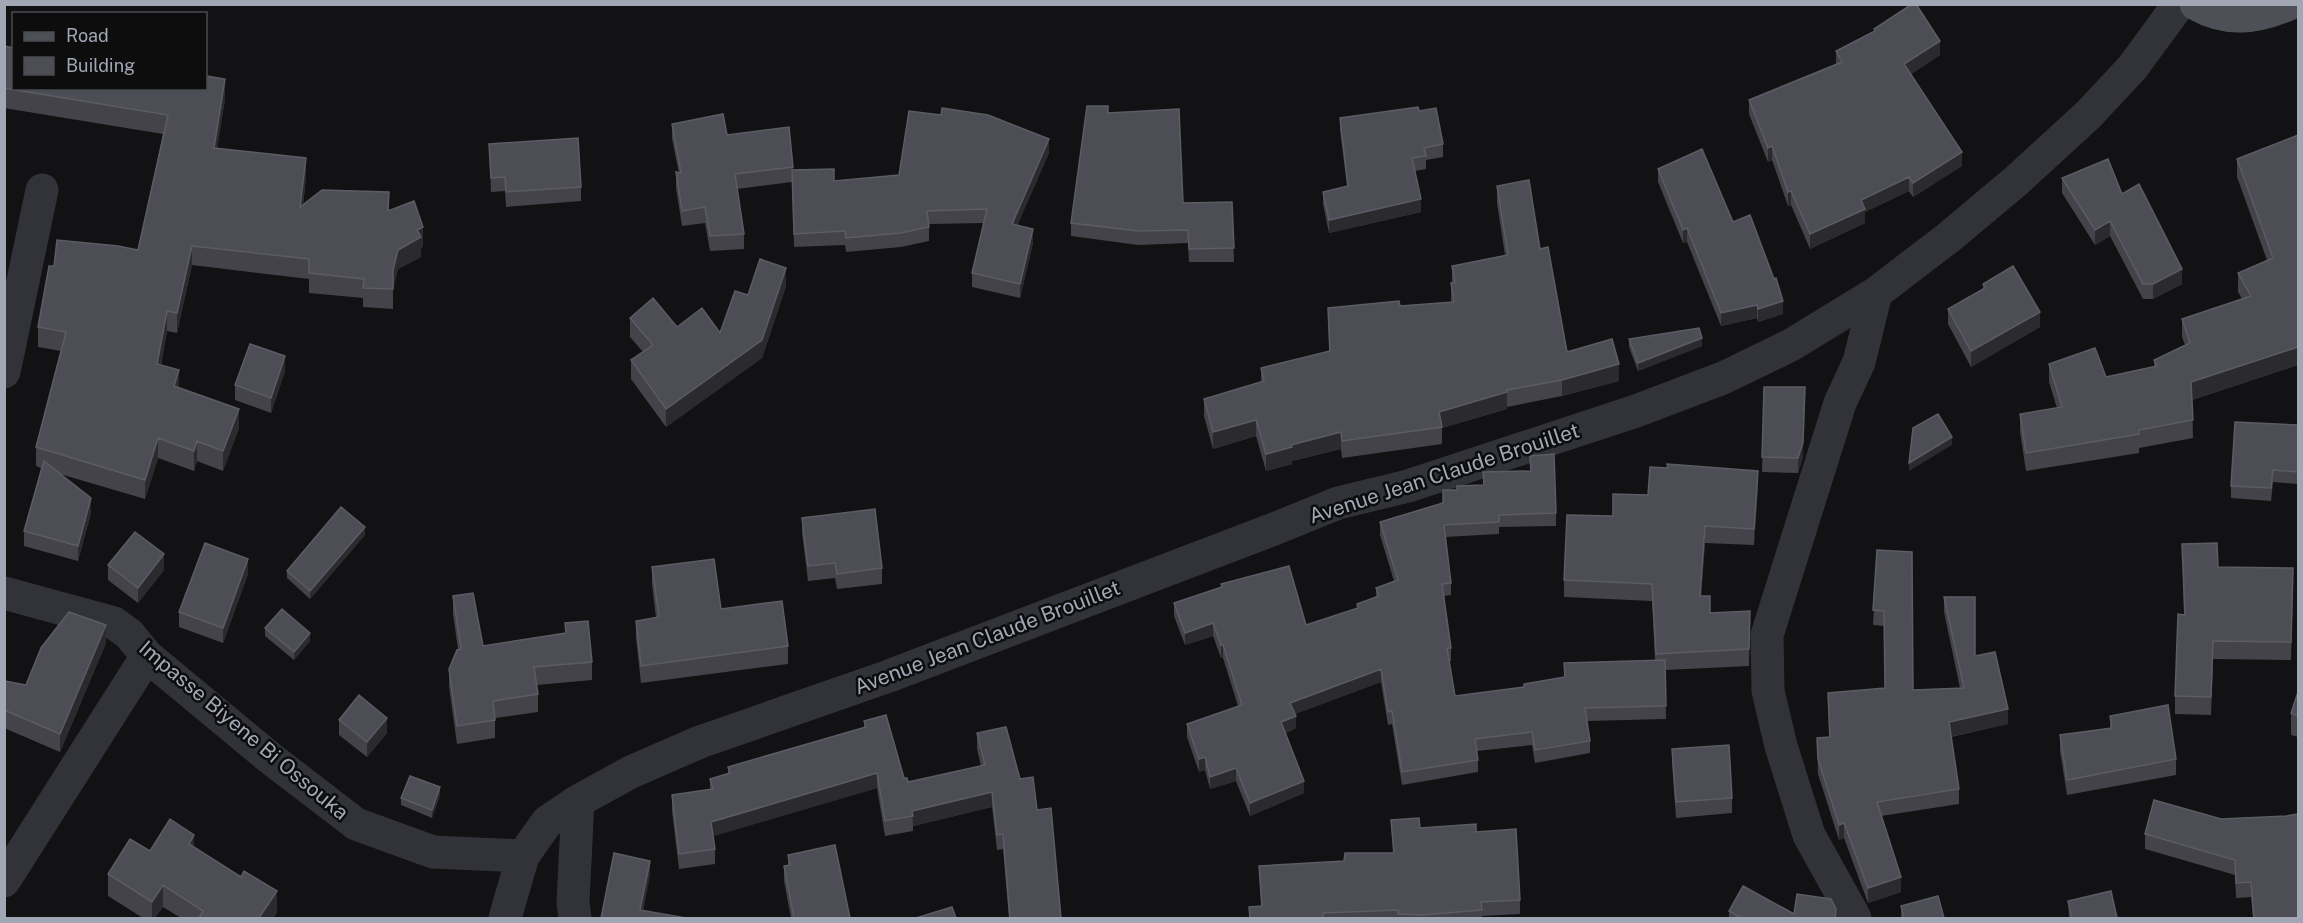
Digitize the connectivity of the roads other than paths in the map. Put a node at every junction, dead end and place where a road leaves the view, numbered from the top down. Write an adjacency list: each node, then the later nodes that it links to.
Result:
1 (2179, 4): 5 (street, Avenue Jean Claude Brouillet)
2 (2196, 4): 3 (main road)
3 (2289, 4)
4 (42, 190): 6 (street)
5 (1876, 293): 9 (street, Avenue Jean Claude Brouillet); 14 (street)
6 (4, 372)
7 (4, 593): 8 (street, Impasse Biyene Bi Ossouka)
8 (147, 656): 10 (street, Impasse Biyene Bi Ossouka); 11 (street)
9 (578, 801): 10 (street, Avenue Jean Claude Brouillet); 13 (street)
10 (523, 856): 12 (street, Avenue Jean Claude Brouillet)
11 (4, 881)
12 (505, 918)
13 (575, 918)
14 (1855, 918)

